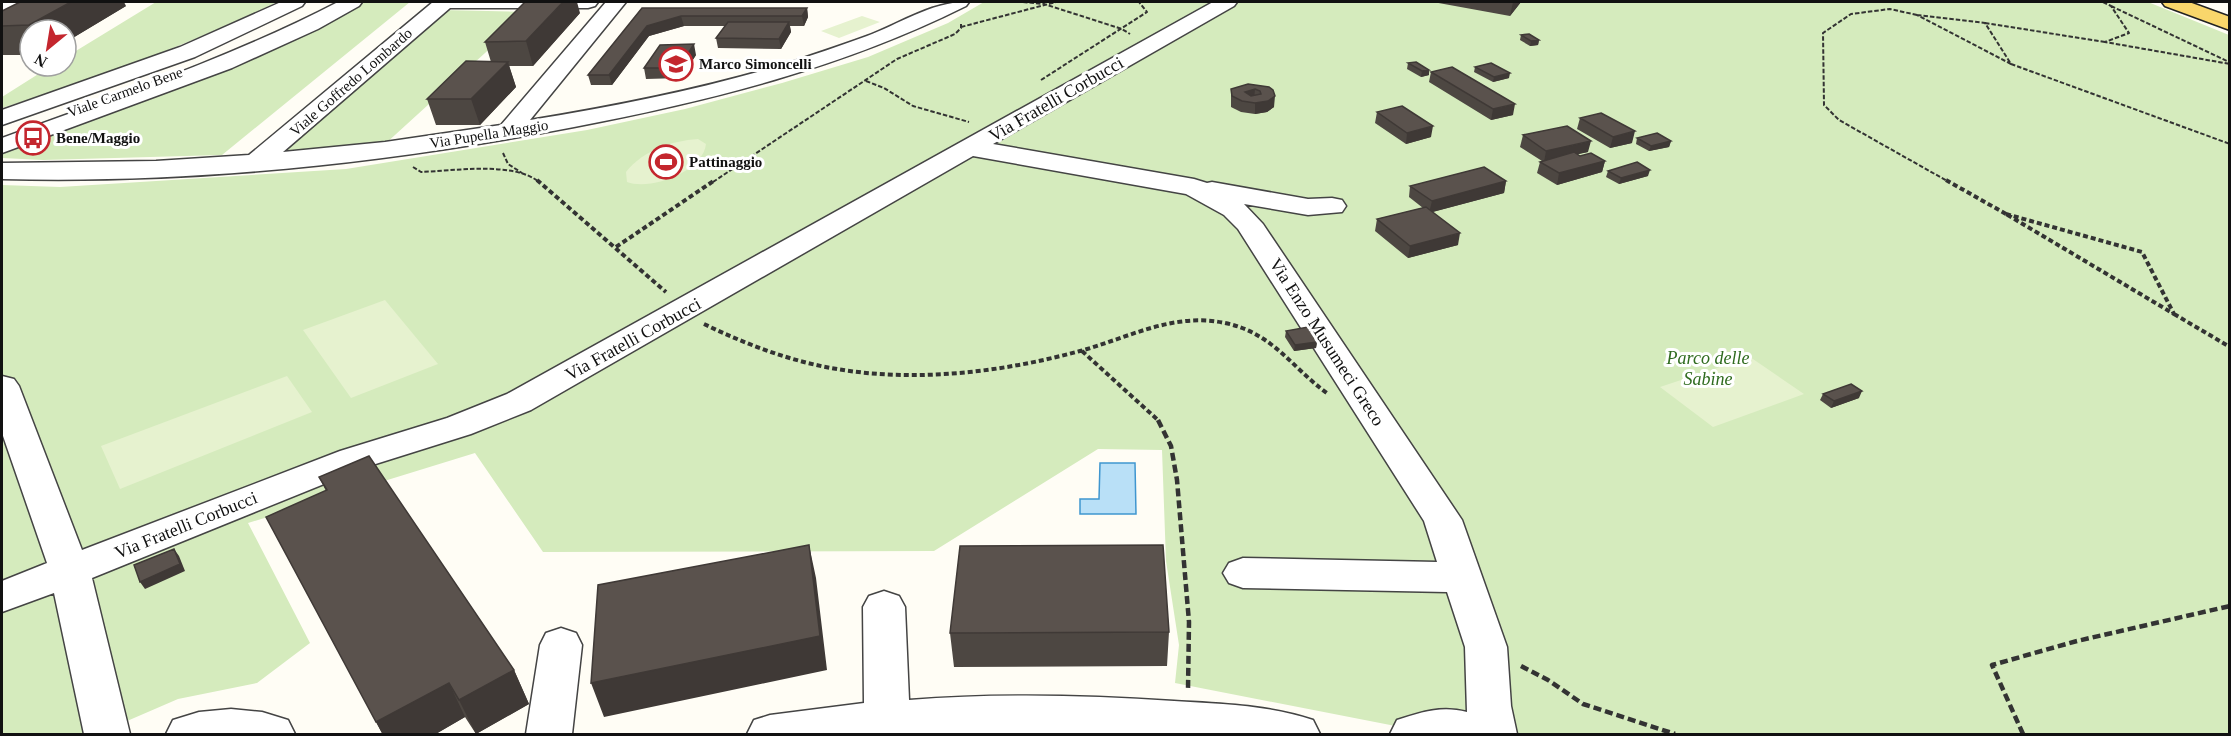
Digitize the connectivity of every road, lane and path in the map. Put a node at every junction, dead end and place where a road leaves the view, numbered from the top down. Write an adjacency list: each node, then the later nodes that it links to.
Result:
1 (295, 2): 25 (street, Viale Carmelo Bene)
2 (314, 2): 27 (street, Viale Carmelo Bene)
3 (334, 2): 27 (street, Viale Carmelo Bene)
4 (352, 2): 27 (street, Viale Carmelo Bene)
5 (445, 2): 6 (street); 38 (street, Viale Goffredo Lombardo)
6 (588, 2)
7 (616, 2): 34 (street)
8 (959, 2): 18 (street, Via Pupella Maggio)
9 (1023, 2): 15 (path)
10 (1056, 2): 15 (path)
11 (1139, 2): 22 (path)
12 (1227, 2): 24 (street, Via Fratelli Corbucci)
13 (2103, 2): 16 (path)
14 (2172, 2): 20 (main road)
15 (1044, 4): 21 (path); 22 (path)
16 (2111, 6): 23 (path); 26 (path)
17 (1917, 15): 19 (path); 28 (path); 43 (path)
18 (931, 16): 21 (path); 34 (street, Via Pupella Maggio)
19 (1985, 23): 23 (path); 28 (path)
20 (2229, 24)
21 (961, 27): 29 (path)
22 (1122, 29): 24 (path); 30 (path)
23 (2105, 42): 26 (path)
24 (1145, 48): 35 (street, Via Fratelli Corbucci)
25 (160, 62): 27 (street, Viale Carmelo Bene); 31 (street, Viale Carmelo Bene)
26 (2229, 63)
27 (202, 64): 32 (street, Viale Carmelo Bene); 33 (street, Viale Carmelo Bene); 37 (street, Viale Carmelo Bene)
28 (2011, 64): 36 (path)
29 (865, 80): 35 (path); 45 (path)
30 (1033, 86)
31 (2, 118)
32 (2, 127)
33 (2, 136)
34 (507, 139): 38 (street, Via Pupella Maggio); 41 (path)
35 (984, 140): 42 (street, Via Enzo Musumeci Greco); 46 (street, Via Fratelli Corbucci)
36 (2229, 144)
37 (2, 146)
38 (257, 162): 40 (street, Via Pupella Maggio)
39 (413, 166): 41 (path)
40 (2, 171)
41 (522, 173): 45 (path)
42 (1194, 187): 44 (street, Via Enzo Musumeci Greco); 44 (street)
43 (2006, 214): 47 (path); 47 (path)
44 (1258, 238): 51 (street, Via Enzo Musumeci Greco)
45 (616, 247): 46 (path)
46 (685, 309): 49 (path); 52 (street, Via Fratelli Corbucci)
47 (2174, 314): 48 (path)
48 (2229, 347)
49 (1082, 351): 51 (path); 61 (path)
50 (2, 386): 52 (street)
51 (1366, 402): 54 (street, Via Enzo Musumeci Greco)
52 (70, 571): 55 (street, Via Fratelli Corbucci); 62 (street)
53 (1243, 573): 54 (street)
54 (1462, 577): 59 (street, Via Enzo Musumeci Greco)
55 (2, 597)
56 (2229, 606): 72 (path)
57 (884, 607): 60 (street)
58 (561, 645): 65 (street)
59 (1486, 647): 70 (street, Via Enzo Musumeci Greco); 71 (path)
60 (887, 720): 61 (street); 66 (street)
61 (1187, 721): 67 (street)
62 (106, 735)
63 (189, 735): 64 (street)
64 (272, 735)
65 (549, 735)
66 (770, 735)
67 (1297, 735)
68 (1413, 735): 69 (street)
69 (1478, 735)
70 (1494, 735)
71 (1675, 735)
72 (2024, 735)

